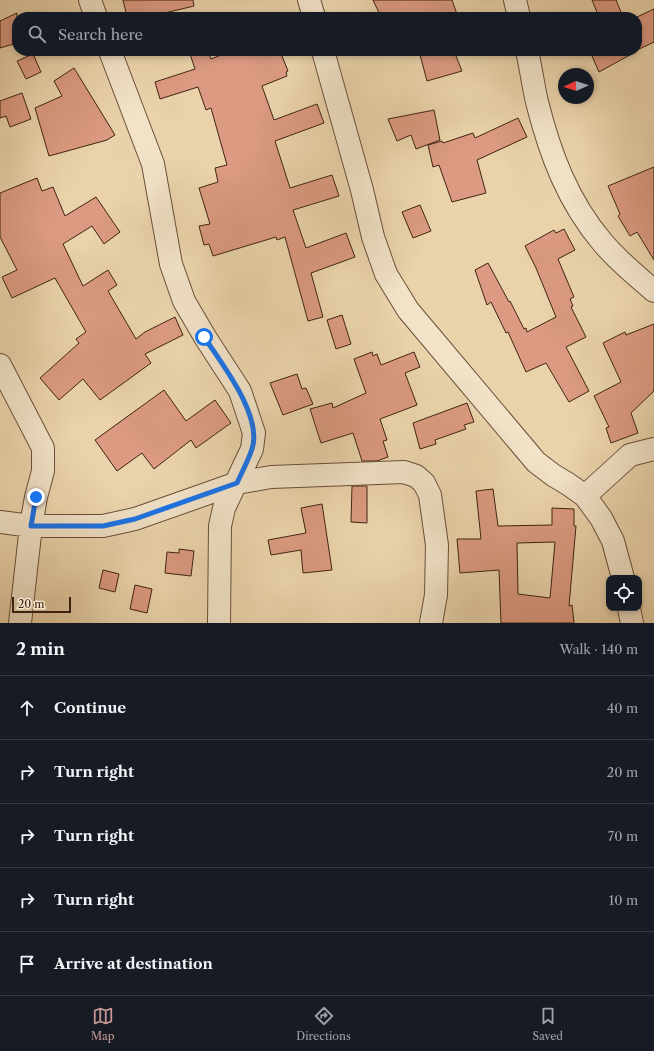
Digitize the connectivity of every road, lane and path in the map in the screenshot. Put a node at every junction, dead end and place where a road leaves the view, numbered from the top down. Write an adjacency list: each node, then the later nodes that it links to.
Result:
1 (90, 0): 4 (street)
2 (309, 0): 5 (street)
3 (515, 0): 6 (street)
4 (94, 12)
5 (313, 12)
6 (518, 12)
7 (112, 56): 13 (street)
8 (324, 56): 14 (street)
9 (528, 56): 10 (street)
10 (654, 291)
11 (0, 365): 16 (street)
12 (654, 449): 14 (street)
13 (237, 483): 16 (street); 20 (street); 21 (street)
14 (585, 496): 17 (street)
15 (0, 522): 16 (street)
16 (31, 526): 19 (street)
17 (622, 575)
18 (630, 611): 22 (street)
19 (20, 623)
20 (219, 623)
21 (431, 623)
22 (632, 623)

